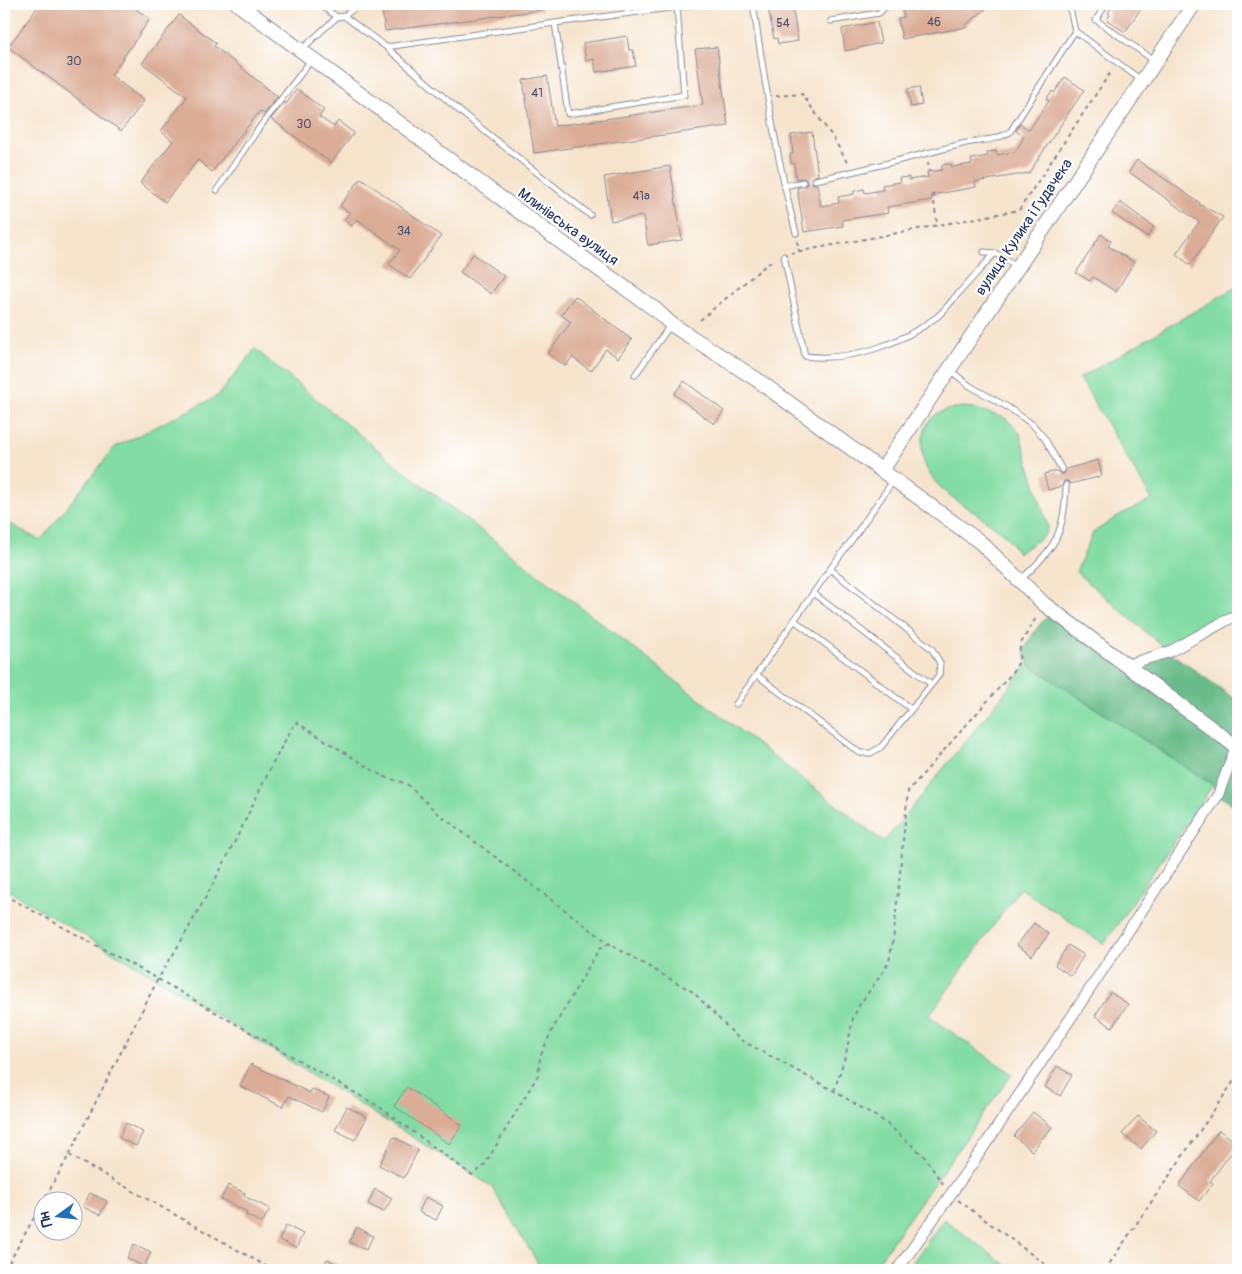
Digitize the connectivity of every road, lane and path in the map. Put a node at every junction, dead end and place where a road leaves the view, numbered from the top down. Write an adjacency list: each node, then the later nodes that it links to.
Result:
1 (238, 4): 18 (main road, Млинівська вулиця)
2 (319, 4): 13 (lane)
3 (360, 4): 12 (lane)
4 (700, 4): 11 (lane)
5 (753, 4): 22 (lane)
6 (899, 4): 10 (lane)
7 (1069, 4): 16 (lane)
8 (1106, 4): 20 (lane)
9 (1194, 4): 20 (main road, вулиця Кулика і Гудачека)
10 (886, 5): 14 (lane)
11 (677, 7): 15 (lane); 15 (lane)
12 (344, 16): 13 (lane); 17 (lane)
13 (337, 18): 18 (lane)
14 (831, 22)
15 (555, 23): 17 (lane)
16 (1075, 30): 19 (lane); 23 (lane)
17 (386, 47): 29 (lane)
18 (306, 54): 27 (lane); 37 (main road, Млинівська вулиця)
19 (1118, 62): 21 (lane); 30 (path)
20 (1155, 62): 21 (main road, вулиця Кулика і Гудачека)
21 (1142, 82): 35 (main road, вулиця Кулика і Гудачека)
22 (767, 97): 23 (path); 26 (lane)
23 (852, 172): 24 (lane)
24 (815, 180)
25 (803, 182): 26 (lane)
26 (784, 186): 31 (lane)
27 (217, 190)
28 (933, 194): 30 (path)
29 (590, 215)
30 (937, 224): 34 (path)
31 (796, 233)
32 (984, 252): 33 (lane)
33 (995, 253): 34 (lane); 35 (lane)
34 (784, 256): 36 (path)
35 (1018, 266): 38 (main road, вулиця Кулика і Гудачека)
36 (700, 320)
37 (671, 324): 39 (lane); 40 (main road, Млинівська вулиця)
38 (948, 369): 40 (main road, вулиця Кулика і Гудачека); 41 (lane)
39 (635, 375)
40 (882, 470): 42 (main road, Млинівська вулиця)
41 (1062, 470)
42 (894, 478): 44 (lane); 45 (main road, Млинівська вулиця)
43 (1066, 485): 45 (lane)
44 (830, 568): 46 (lane); 52 (lane)
45 (1020, 581): 47 (main road, Млинівська вулиця)
46 (813, 593): 49 (lane); 52 (lane)
47 (1044, 604): 50 (main road, Млинівська вулиця); 60 (path)
48 (1238, 614): 50 (street)
49 (794, 620): 51 (lane); 54 (lane)
50 (1126, 665): 55 (main road, Млинівська вулиця)
51 (757, 675): 53 (lane); 54 (lane)
52 (931, 684): 54 (lane)
53 (736, 704)
54 (911, 709)
55 (1237, 747): 63 (street)
56 (4, 895): 58 (path)
57 (611, 945): 58 (path); 58 (path); 60 (path)
58 (158, 979): 61 (path)
59 (1238, 1075): 69 (path)
60 (834, 1091): 63 (path)
61 (69, 1155): 62 (path); 66 (path)
62 (49, 1192)
63 (952, 1195): 67 (street); 68 (path)
64 (32, 1222): 65 (path)
65 (5, 1270)
66 (273, 1270)
67 (897, 1270)
68 (1053, 1270)
69 (1105, 1270)

